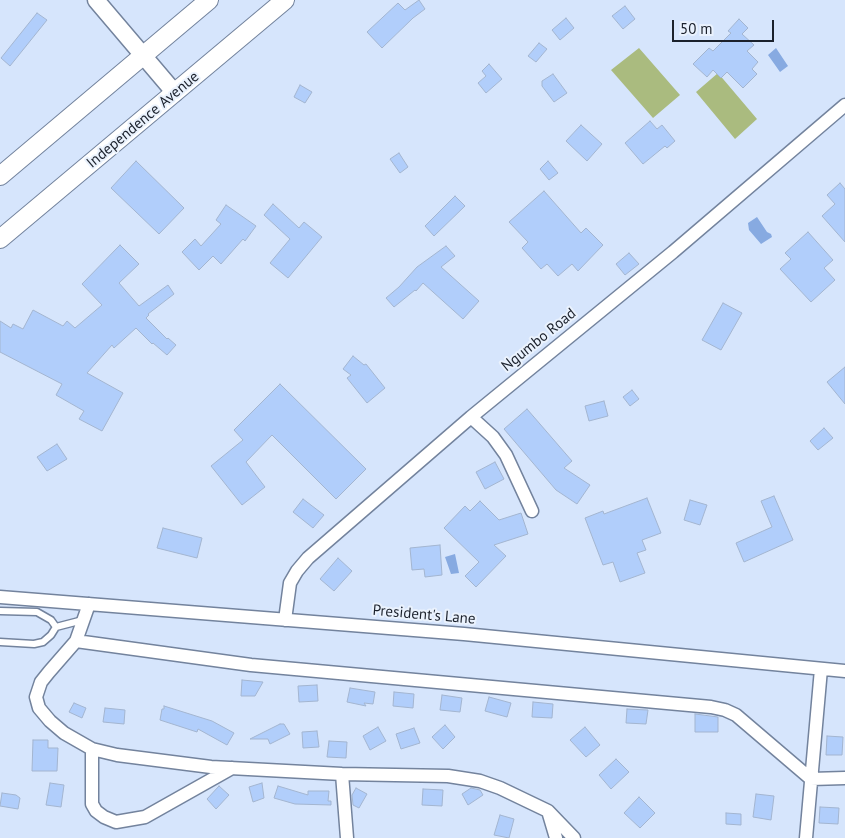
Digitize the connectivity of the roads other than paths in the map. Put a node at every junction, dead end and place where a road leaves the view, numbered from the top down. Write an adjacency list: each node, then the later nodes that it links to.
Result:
1 (96, 0): 4 (street)
2 (208, 0): 4 (main road)
3 (285, 0): 5 (main road, Independence Avenue)
4 (144, 56): 5 (street); 7 (main road)
5 (175, 93): 8 (main road, Independence Avenue)
6 (845, 105): 9 (street, Ngumbo Road)
7 (0, 176)
8 (0, 239)
9 (471, 417): 10 (street); 15 (street, Ngumbo Road)
10 (532, 511)
11 (0, 597): 12 (street, President's Lane)
12 (89, 604): 14 (street); 15 (street, President's Lane)
13 (0, 612): 16 (lane)
14 (83, 620): 16 (lane); 17 (street)
15 (285, 620): 19 (street, President's Lane)
16 (56, 627): 18 (lane)
17 (76, 641): 21 (street); 25 (street)
18 (0, 642)
19 (821, 669): 20 (street, President's Lane); 25 (street)
20 (845, 671)
21 (92, 750): 22 (street); 22 (street)
22 (232, 768): 23 (street)
23 (342, 774): 26 (street); 27 (street)
24 (845, 778): 25 (street)
25 (812, 779): 30 (street)
26 (548, 811): 28 (street); 29 (street)
27 (347, 838)
28 (556, 838)
29 (574, 838)
30 (806, 838)

